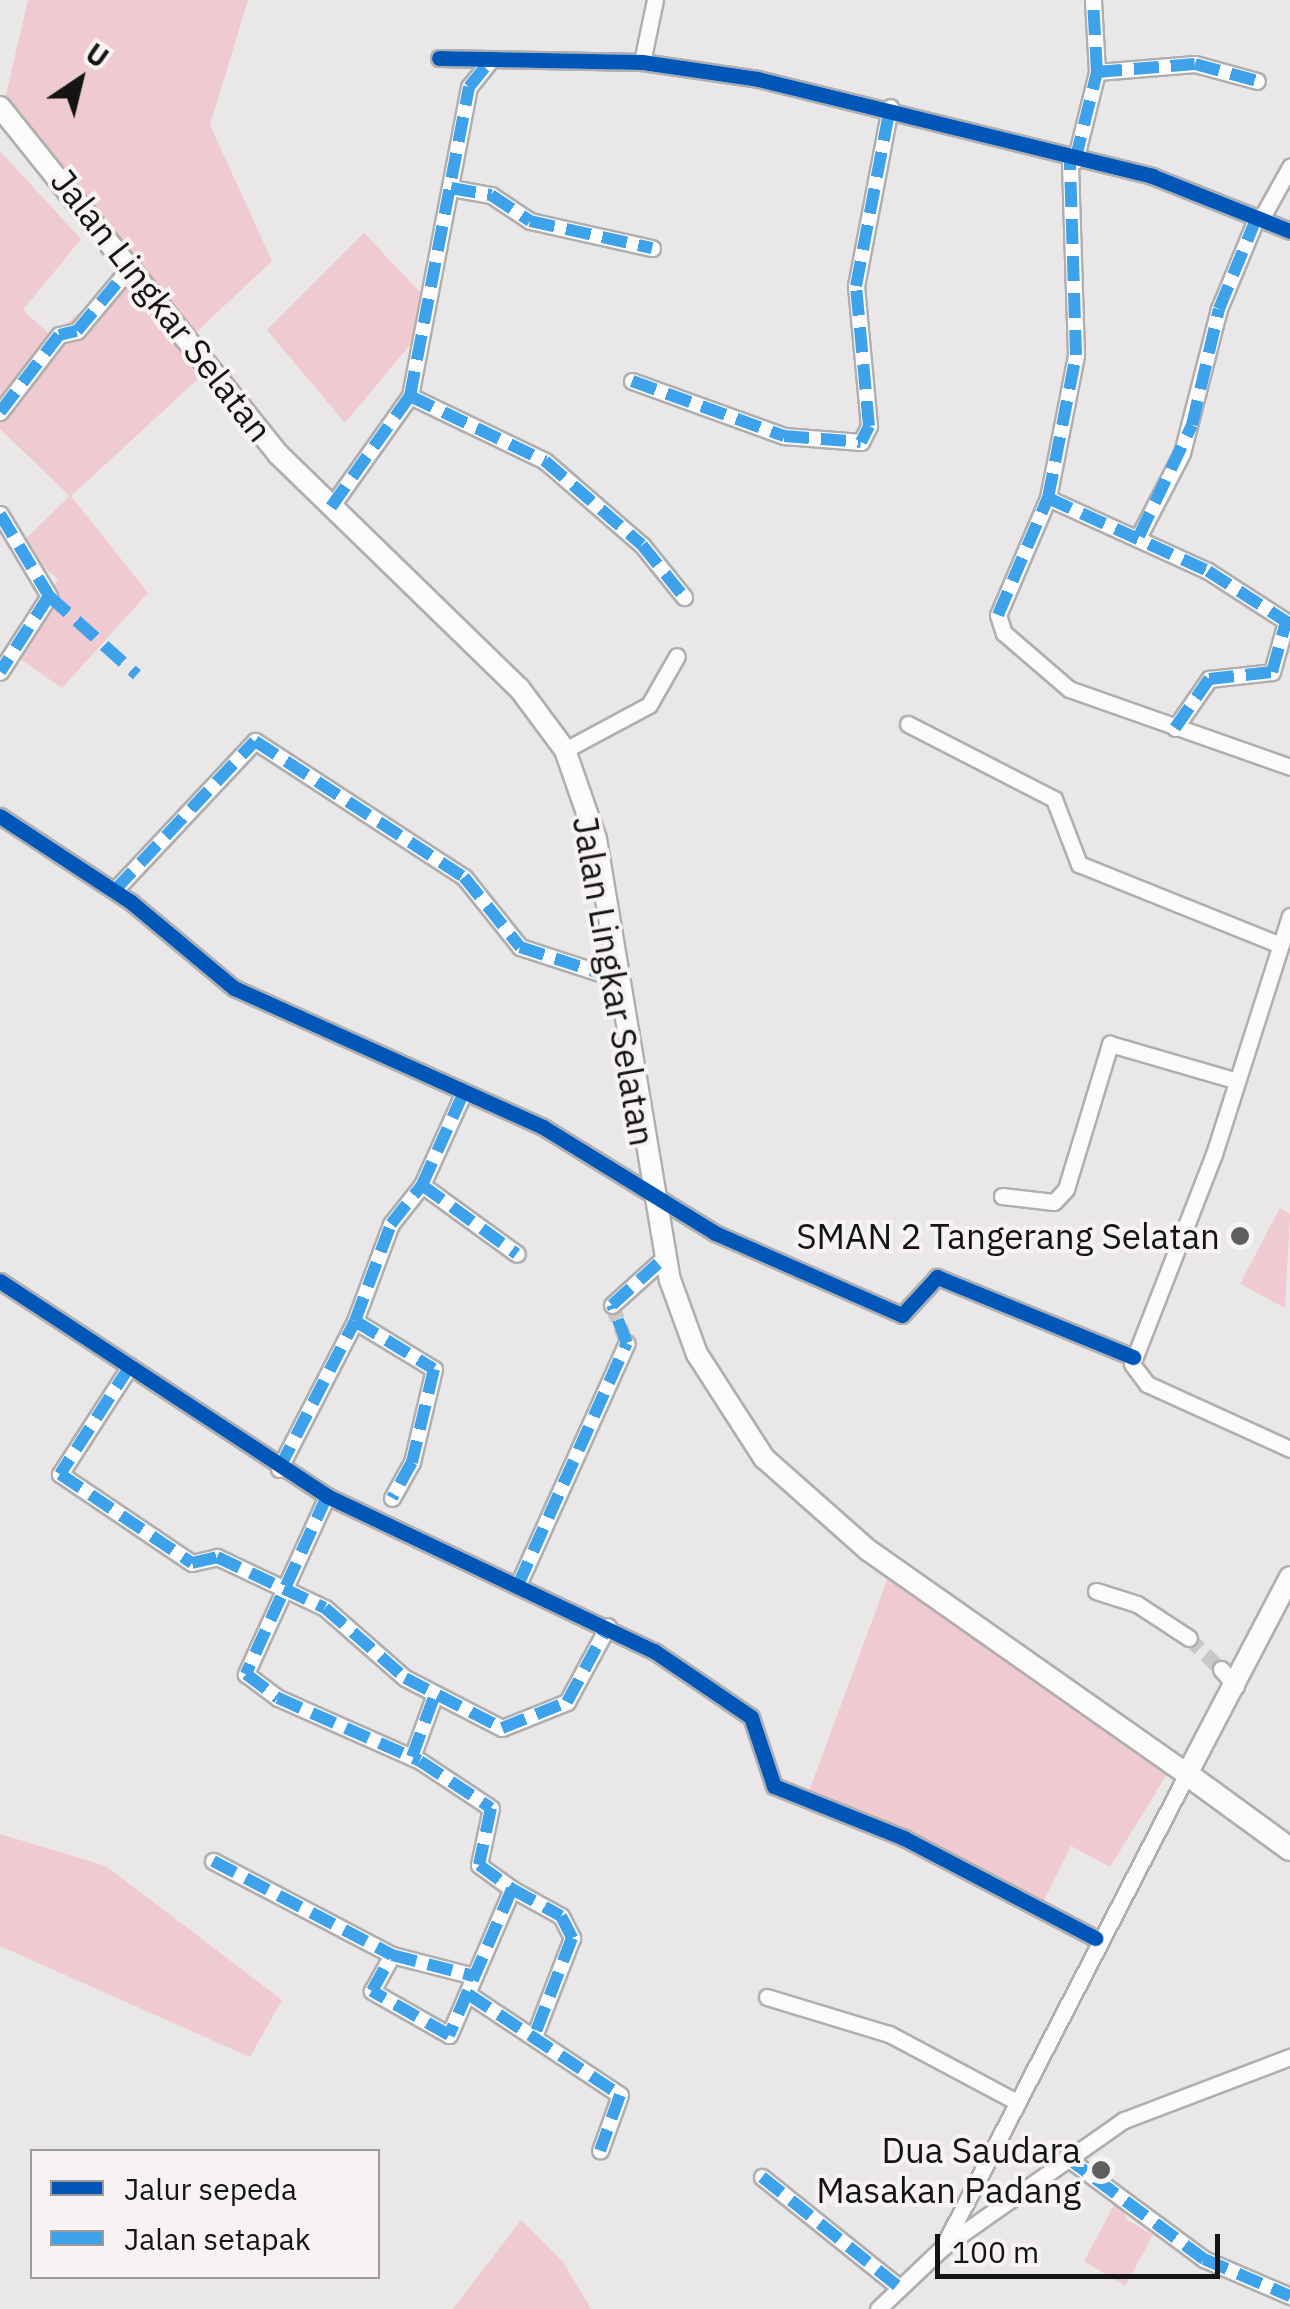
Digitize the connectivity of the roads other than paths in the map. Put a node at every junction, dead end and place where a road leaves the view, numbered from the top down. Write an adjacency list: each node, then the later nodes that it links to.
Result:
1 (655, 0): 5 (street)
2 (1093, 0): 6 (street)
3 (439, 58): 4 (street)
4 (489, 62): 5 (street); 12 (street)
5 (642, 62): 9 (street)
6 (1097, 72): 7 (street); 10 (street)
7 (1257, 81)
8 (0, 106): 16 (main road, Jalan Lingkar Selatan)
9 (890, 107): 10 (street); 17 (street)
10 (1073, 160): 13 (street); 20 (street)
11 (1290, 167): 13 (street)
12 (451, 188): 15 (street); 18 (street)
13 (1259, 218): 14 (street); 23 (street)
14 (1290, 231)
15 (652, 248)
16 (132, 265): 19 (street); 21 (main road, Jalan Lingkar Selatan)
17 (632, 381)
18 (410, 396): 21 (street); 24 (street)
19 (0, 412)
20 (1048, 498): 23 (street); 29 (street)
21 (331, 507): 30 (main road, Jalan Lingkar Selatan)
22 (0, 514): 27 (street)
23 (1139, 536): 25 (street)
24 (684, 597)
25 (1288, 623): 29 (street)
26 (677, 656): 30 (street)
27 (0, 672)
28 (908, 724): 35 (street)
29 (1175, 728): 31 (street)
30 (565, 750): 36 (main road, Jalan Lingkar Selatan)
31 (1290, 767)
32 (0, 816): 33 (street)
33 (115, 890): 36 (street); 38 (street)
34 (1290, 916): 35 (street)
35 (1280, 944): 37 (street)
36 (621, 980): 40 (main road, Jalan Lingkar Selatan)
37 (1237, 1081): 41 (street); 48 (street)
38 (464, 1092): 39 (street); 40 (street)
39 (422, 1185): 42 (street); 46 (street)
40 (649, 1192): 43 (main road, Jalan Lingkar Selatan); 48 (street)
41 (1002, 1196)
42 (517, 1254)
43 (664, 1258): 45 (street); 64 (main road, Jalan Lingkar Selatan)
44 (0, 1281): 49 (street)
45 (612, 1306)
46 (355, 1321): 51 (street); 53 (street)
47 (627, 1343): 55 (street)
48 (1133, 1358): 50 (street)
49 (130, 1366): 51 (street); 57 (street)
50 (1290, 1449)
51 (279, 1468): 52 (street)
52 (327, 1496): 55 (street); 57 (street)
53 (392, 1498)
54 (1290, 1577): 61 (main road)
55 (518, 1585): 58 (street)
56 (1096, 1590): 59 (street)
57 (282, 1592): 62 (street); 63 (street)
58 (608, 1626): 62 (street); 68 (street)
59 (1189, 1638)
60 (1222, 1669): 61 (street)
61 (1236, 1686): 64 (main road)
62 (436, 1694): 63 (street)
63 (412, 1757): 67 (street)
64 (1187, 1774): 65 (main road); 68 (street)
65 (1290, 1849)
66 (213, 1861): 69 (street)
67 (512, 1888): 70 (street); 73 (street)
68 (1096, 1938): 75 (street)
69 (392, 1955): 70 (street); 71 (street)
70 (474, 1976): 71 (street)
71 (468, 1994): 73 (street)
72 (767, 1997): 75 (street)
73 (536, 2034): 76 (street)
74 (1290, 2058): 77 (street)
75 (1013, 2100): 79 (street)
76 (600, 2152)
77 (1066, 2157): 79 (street); 81 (street)
78 (762, 2177): 80 (street)
79 (943, 2247): 80 (street)
80 (900, 2288): 82 (street)
81 (1290, 2296)
82 (878, 2309)

